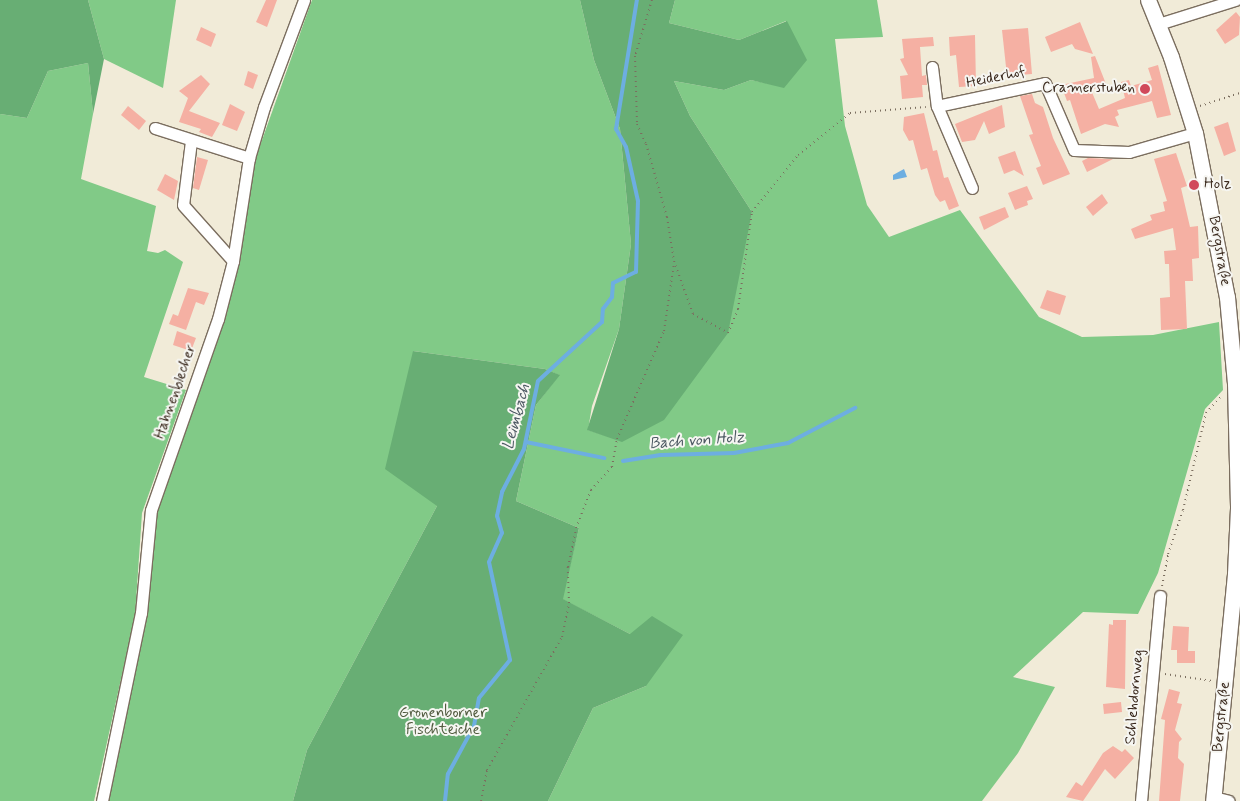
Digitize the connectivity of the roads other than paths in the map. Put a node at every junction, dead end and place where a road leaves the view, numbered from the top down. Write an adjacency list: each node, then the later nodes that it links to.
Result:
1 (304, 0): 10 (street, Hahnenblecher)
2 (1148, 0): 4 (street, Bergstraße)
3 (1236, 0): 4 (street)
4 (1158, 24): 8 (street, Bergstraße)
5 (932, 68): 6 (street)
6 (937, 106): 8 (street, Heiderhof); 11 (street)
7 (155, 128): 9 (street)
8 (1195, 133): 13 (street, Bergstraße)
9 (191, 141): 10 (street); 12 (street)
10 (249, 158): 12 (street, Hahnenblecher)
11 (972, 188)
12 (233, 261): 17 (street, Hahnenblecher)
13 (1237, 574): 15 (street, Bergstraße)
14 (1160, 596): 18 (street, Schlehdornweg)
15 (1236, 634): 16 (street, Bergstraße)
16 (1213, 799): 19 (street)
17 (102, 801)
18 (1141, 801)
19 (1229, 801)

